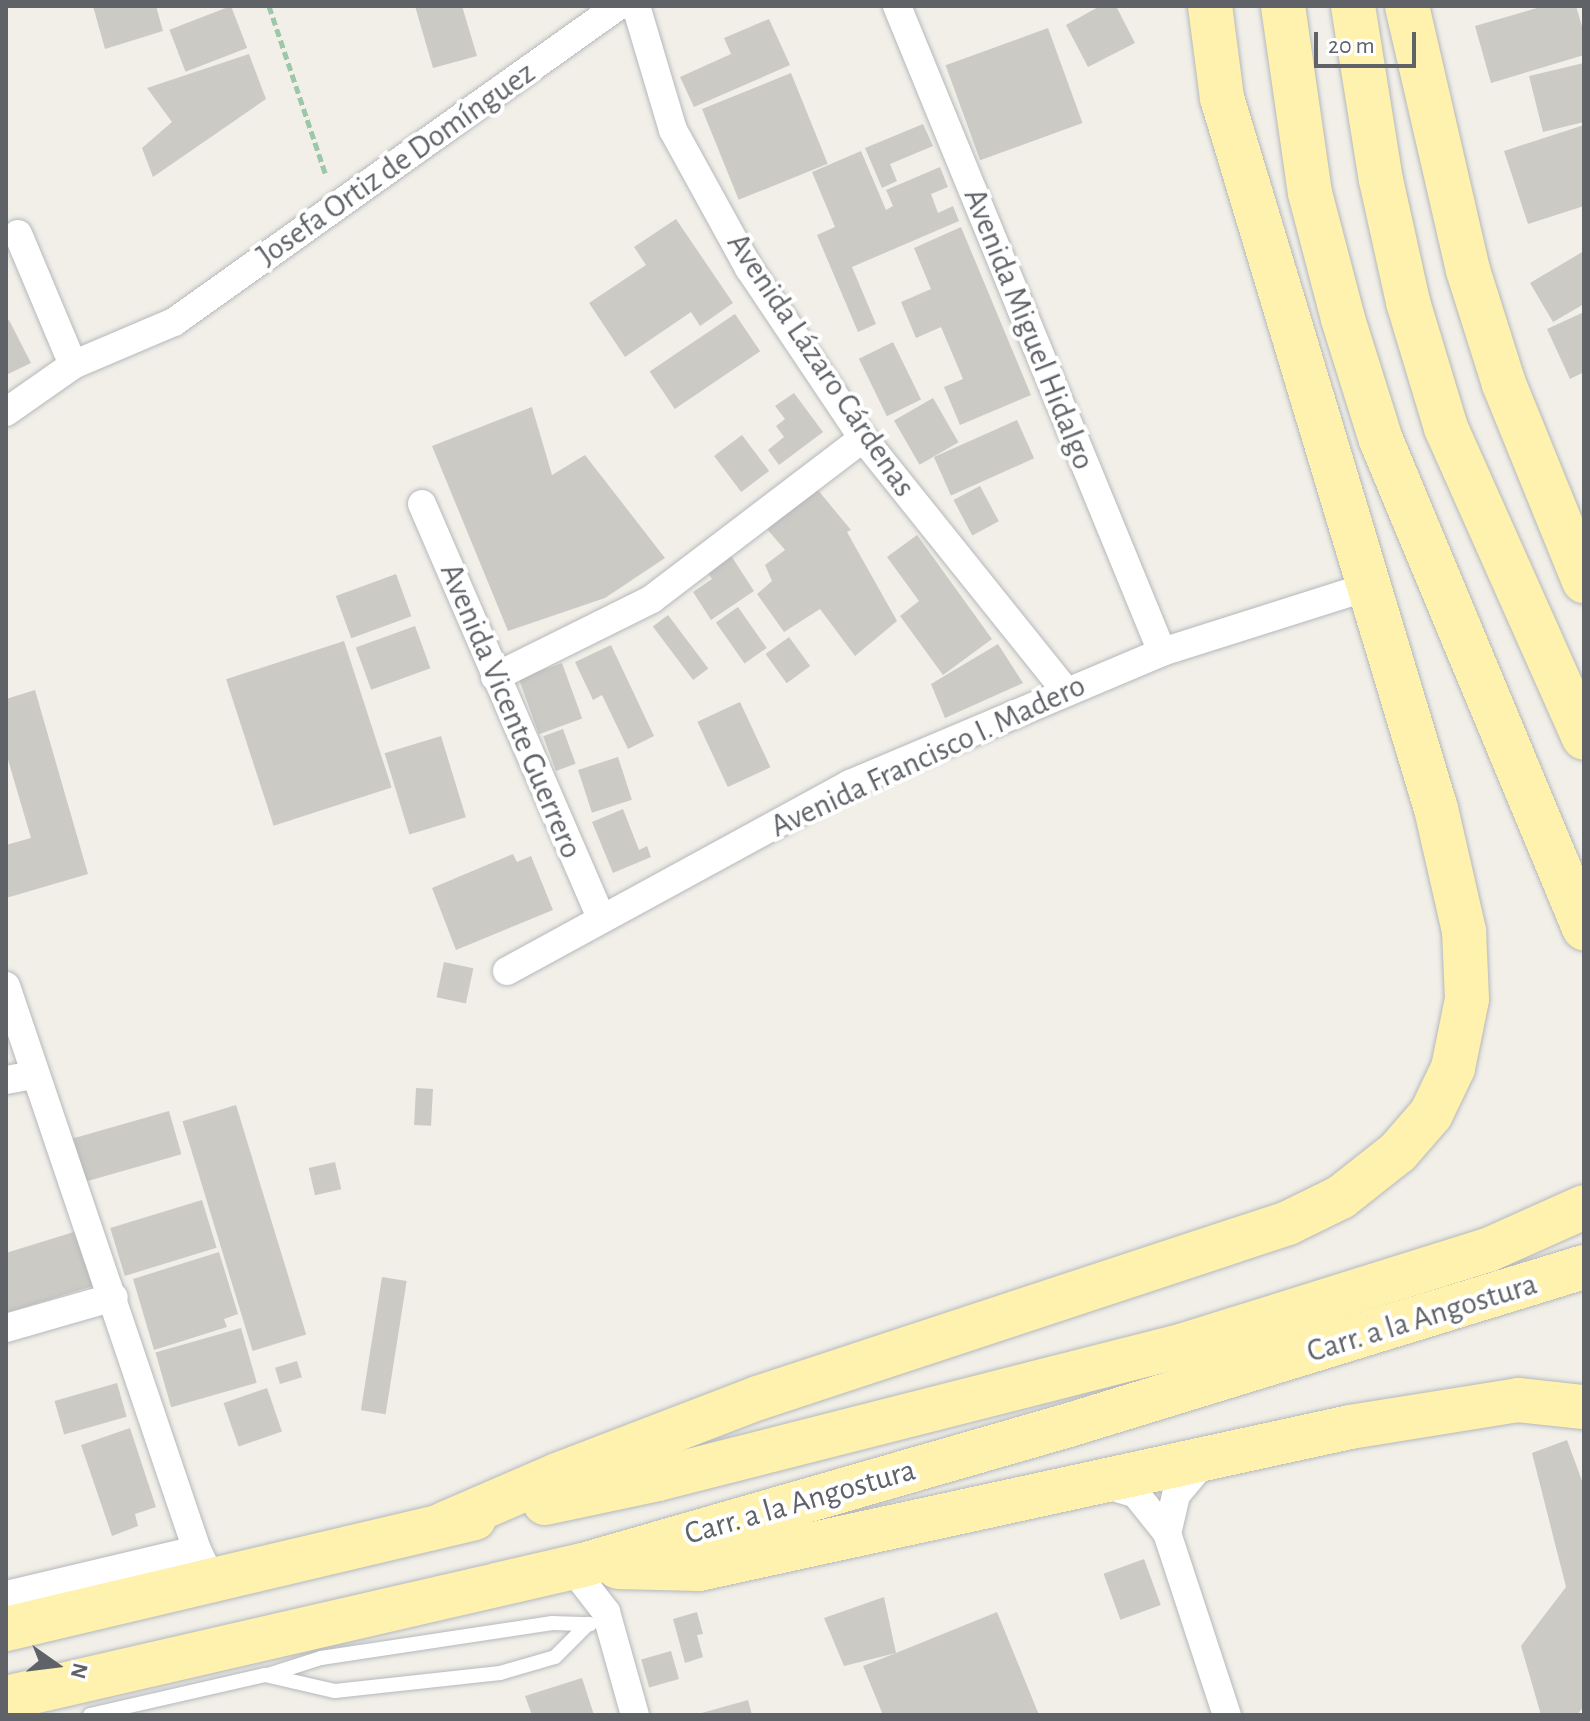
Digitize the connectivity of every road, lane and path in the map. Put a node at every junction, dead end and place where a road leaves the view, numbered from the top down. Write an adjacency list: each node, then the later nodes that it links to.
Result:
1 (269, 6): 9 (path)
2 (618, 6): 9 (street, Josefa Ortiz de Domínguez)
3 (636, 6): 13 (street, Avenida Lázaro Cárdenas)
4 (897, 6): 17 (street, Avenida Miguel Hidalgo)
5 (1210, 6): 16 (main road)
6 (1283, 6): 22 (main road)
7 (1353, 6): 20 (main road)
8 (1416, 10): 15 (main road)
9 (336, 206): 11 (street, Josefa Ortiz de Domínguez)
10 (18, 234): 11 (street)
11 (73, 365): 12 (street, Josefa Ortiz de Domínguez)
12 (6, 412)
13 (863, 438): 18 (street); 19 (street, Avenida Lázaro Cárdenas)
14 (422, 504): 18 (street, Avenida Vicente Guerrero)
15 (1584, 581)
16 (1370, 586): 17 (street, Avenida Francisco I. Madero); 33 (main road)
17 (1162, 652): 19 (street, Avenida Francisco I. Madero)
18 (495, 677): 21 (street, Avenida Vicente Guerrero)
19 (1066, 691): 21 (street, Avenida Francisco I. Madero)
20 (1584, 738)
21 (601, 918): 23 (street, Avenida Francisco I. Madero)
22 (1584, 928)
23 (507, 971)
24 (6, 986): 25 (street)
25 (20, 1078): 28 (street)
26 (1584, 1207): 33 (main road, Carr. a la Angostura)
27 (1584, 1267): 36 (main road, Carr. a la Angostura)
28 (114, 1297): 29 (street); 35 (street)
29 (6, 1328)
30 (1584, 1407): 31 (main road)
31 (1208, 1457): 32 (main road); 34 (street)
32 (1096, 1482): 34 (street); 36 (main road)
33 (444, 1524): 35 (main road, Carr. a la Angostura)
34 (1167, 1533): 45 (street)
35 (204, 1565): 37 (street); 39 (main road, Carr. a la Angostura)
36 (577, 1566): 38 (street); 42 (main road, Carr. a la Angostura)
37 (6, 1595)
38 (597, 1622): 40 (lane); 40 (lane); 44 (street)
39 (6, 1629)
40 (265, 1675): 43 (lane)
41 (6, 1698): 42 (main road, Carr. a la Angostura)
42 (53, 1701)
43 (90, 1715)
44 (635, 1715)
45 (1227, 1715)

